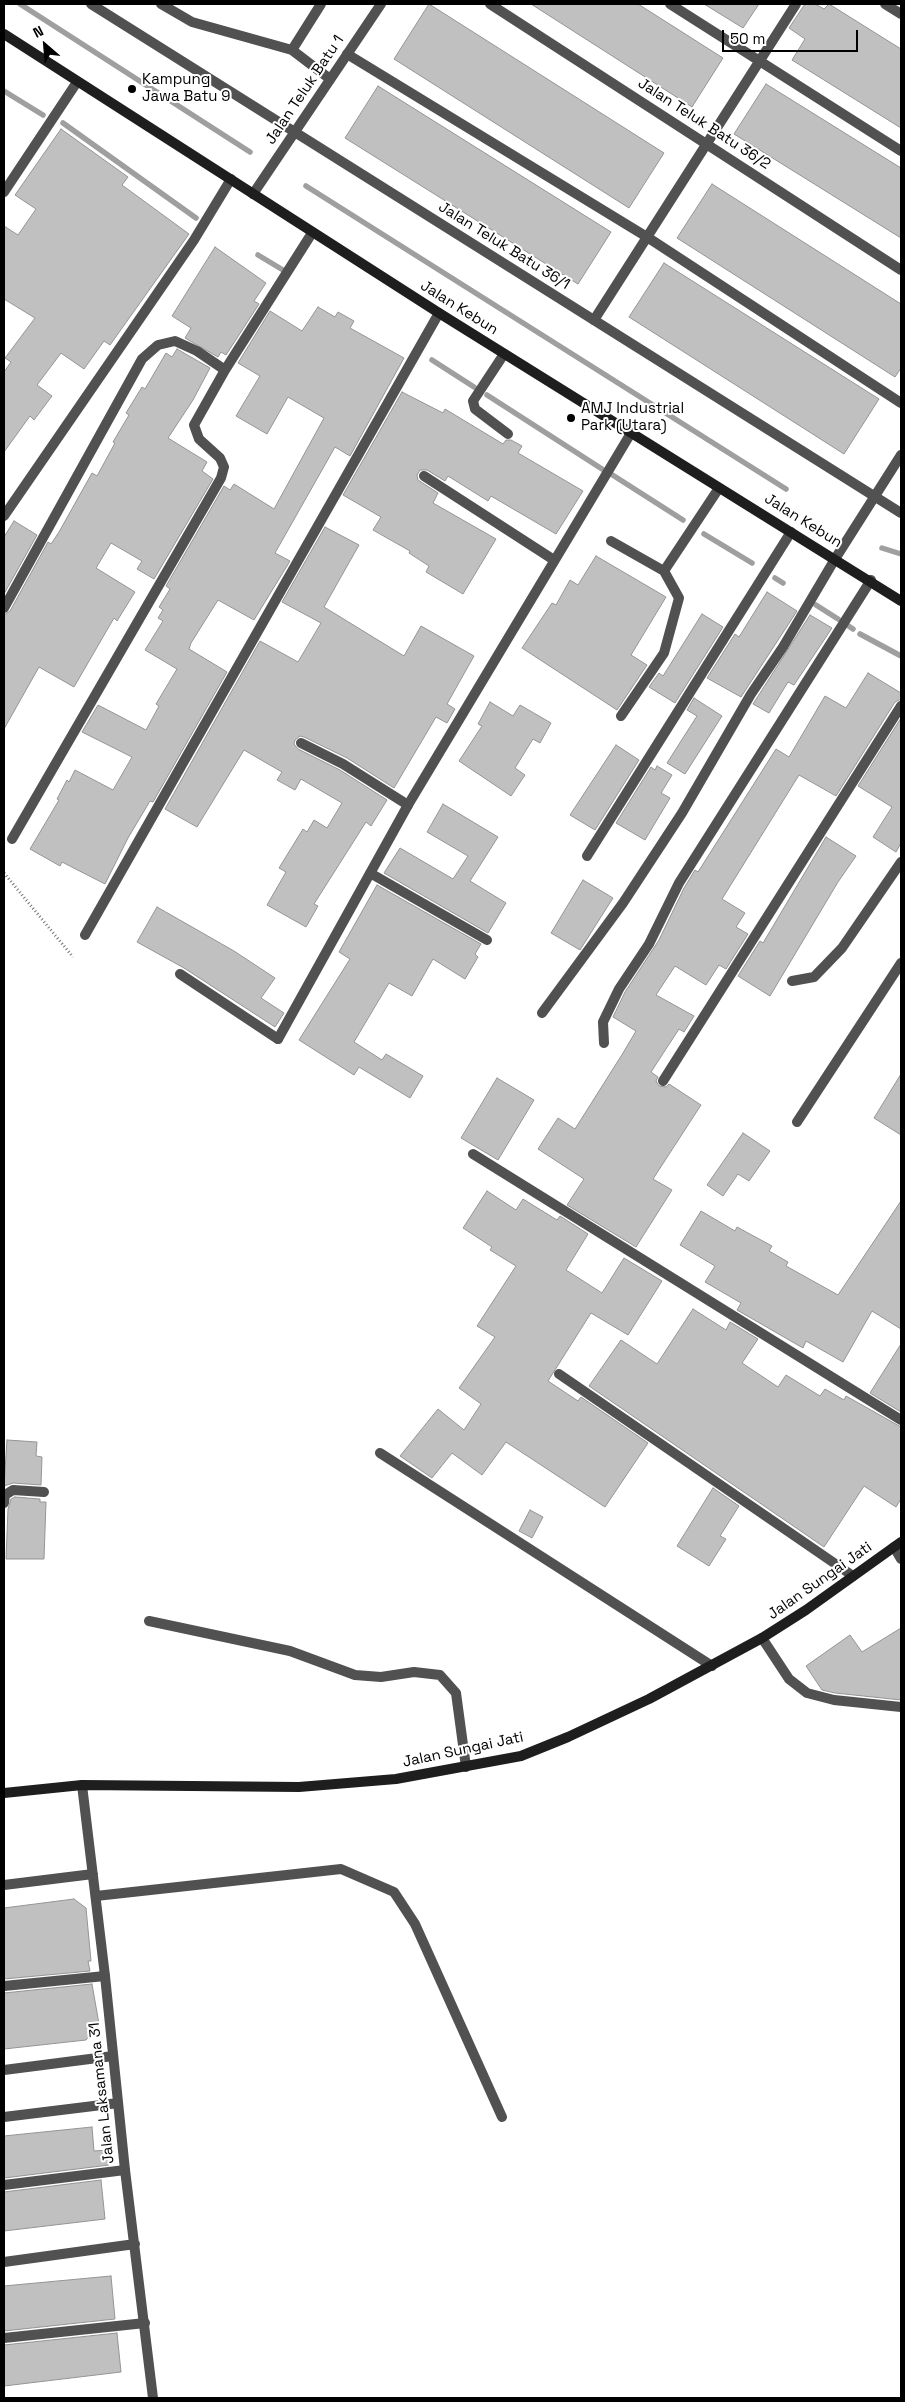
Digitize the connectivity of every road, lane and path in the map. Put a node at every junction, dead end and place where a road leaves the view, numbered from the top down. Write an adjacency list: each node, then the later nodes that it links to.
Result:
1 (91, 4): 16 (street, Jalan Teluk Batu 36/1)
2 (162, 4): 11 (street)
3 (321, 4): 11 (street)
4 (381, 4): 12 (street, Jalan Teluk Batu 1)
5 (490, 4): 17 (street, Jalan Teluk Batu 36/2)
6 (670, 4): 13 (street)
7 (796, 4): 13 (street)
8 (885, 4): 9 (street)
9 (901, 14)
10 (4, 34): 15 (main road, Jalan Kebun)
11 (292, 50): 14 (street)
12 (347, 54): 14 (street, Jalan Teluk Batu 1); 23 (street)
13 (760, 61): 17 (street); 18 (street)
14 (330, 79): 16 (street, Jalan Teluk Batu 1)
15 (77, 82): 19 (main road, Jalan Kebun); 20 (street)
16 (294, 132): 21 (street, Jalan Teluk Batu 1); 26 (street, Jalan Teluk Batu 36/1)
17 (707, 144): 23 (street); 24 (street, Jalan Teluk Batu 36/2)
18 (901, 152)
19 (231, 179): 21 (main road, Jalan Kebun); 37 (street)
20 (4, 192)
21 (253, 194): 22 (main road, Jalan Kebun)
22 (312, 233): 25 (main road, Jalan Kebun); 28 (street)
23 (647, 237): 26 (street); 29 (street)
24 (901, 270)
25 (439, 313): 27 (main road, Jalan Kebun); 55 (street)
26 (594, 320): 35 (street, Jalan Teluk Batu 36/1)
27 (504, 354): 30 (main road, Jalan Kebun); 31 (street)
28 (225, 370): 45 (street); 50 (street)
29 (901, 403)
30 (631, 433): 34 (main road, Jalan Kebun); 41 (street)
31 (508, 434)
32 (901, 455): 35 (street)
33 (424, 476): 41 (street)
34 (719, 488): 38 (main road, Jalan Kebun); 42 (street)
35 (875, 496): 36 (street, Jalan Teluk Batu 36/1); 40 (street)
36 (901, 513)
37 (4, 516)
38 (791, 532): 40 (main road, Jalan Kebun); 51 (street)
39 (611, 541): 42 (street)
40 (835, 559): 43 (main road, Jalan Kebun); 61 (street)
41 (554, 560): 49 (street)
42 (664, 571): 47 (street)
43 (871, 580): 44 (main road, Jalan Kebun); 62 (street)
44 (901, 601)
45 (4, 608)
46 (901, 706): 63 (street)
47 (620, 716)
48 (301, 743): 49 (street)
49 (408, 805): 54 (street)
50 (12, 839)
51 (587, 856)
52 (901, 862): 60 (street)
53 (4, 873): 57 (path)
54 (370, 873): 56 (street); 59 (street)
55 (85, 934)
56 (487, 940)
57 (73, 957)
58 (901, 963): 64 (street)
59 (180, 974)
60 (792, 981)
61 (542, 1013)
62 (604, 1043)
63 (664, 1081)
64 (797, 1122)
65 (473, 1154): 67 (street)
66 (559, 1374): 73 (street)
67 (901, 1420)
68 (380, 1453): 76 (street)
69 (44, 1492): 70 (street)
70 (4, 1503)
71 (898, 1544): 72 (street); 73 (main road, Jalan Sungai Jati)
72 (901, 1560)
73 (853, 1576): 75 (main road, Jalan Sungai Jati)
74 (149, 1621): 78 (street)
75 (762, 1638): 76 (main road, Jalan Sungai Jati); 77 (street)
76 (712, 1666): 78 (main road, Jalan Sungai Jati)
77 (901, 1707)
78 (466, 1768): 79 (main road, Jalan Sungai Jati)
79 (82, 1785): 80 (main road, Jalan Sungai Jati); 81 (street, Jalan Laksamana 31)
80 (4, 1793)
81 (93, 1874): 82 (street); 83 (street, Jalan Laksamana 31)
82 (4, 1885)
83 (96, 1896): 84 (street, Jalan Laksamana 31); 90 (street)
84 (105, 1976): 85 (street); 86 (street, Jalan Laksamana 31)
85 (4, 1986)
86 (113, 2056): 87 (street); 88 (street, Jalan Laksamana 31)
87 (4, 2070)
88 (118, 2104): 89 (street); 91 (street, Jalan Laksamana 31)
89 (4, 2116)
90 (502, 2117)
91 (125, 2170): 92 (street); 93 (street, Jalan Laksamana 31)
92 (4, 2185)
93 (135, 2244): 94 (street); 95 (street, Jalan Laksamana 31)
94 (4, 2262)
95 (145, 2323): 96 (street); 97 (street, Jalan Laksamana 31)
96 (4, 2338)
97 (153, 2398)

